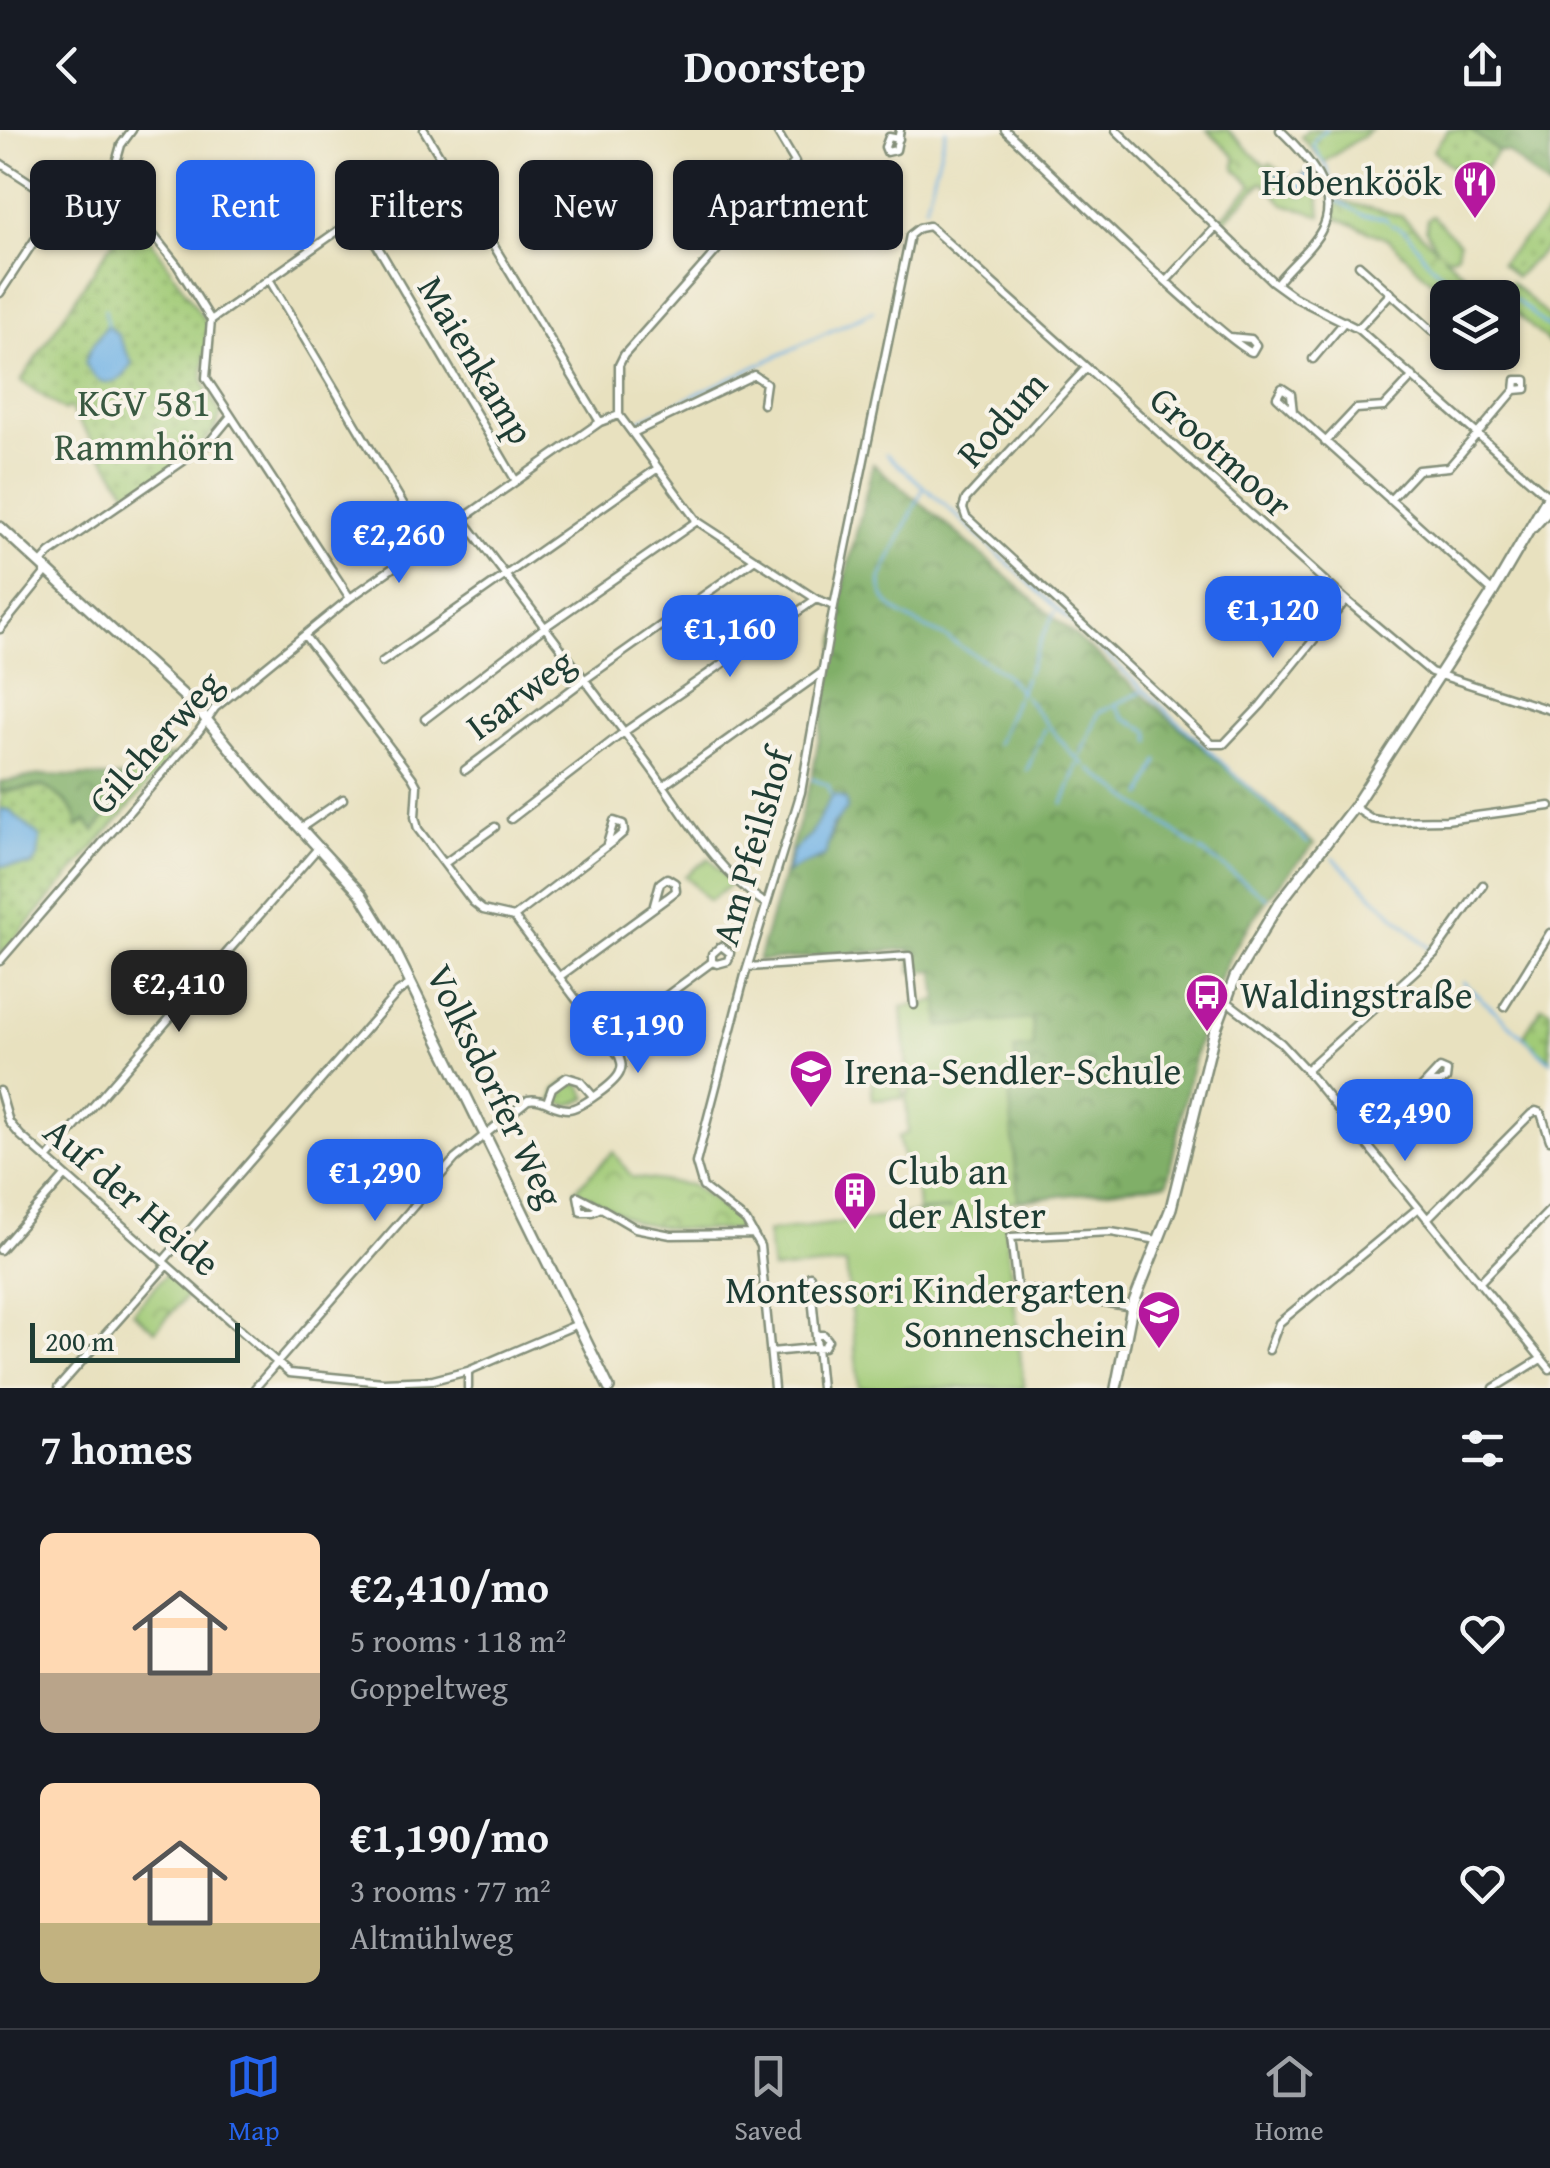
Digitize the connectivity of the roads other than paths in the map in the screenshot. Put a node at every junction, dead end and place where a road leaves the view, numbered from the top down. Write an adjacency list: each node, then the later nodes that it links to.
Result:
1 (132, 130): 8 (street)
2 (424, 130): 7 (street)
3 (776, 130): 35 (street)
4 (1005, 130): 20 (street)
5 (1116, 130): 13 (street)
6 (1280, 130): 21 (street)
7 (441, 158): 9 (street); 37 (street)
8 (117, 160)
9 (438, 160)
10 (0, 163): 11 (street)
11 (30, 183)
12 (928, 226): 30 (street, Grootmoor); 56 (street, Am Pfeilshof)
13 (1216, 227): 20 (street); 21 (street)
14 (156, 239): 24 (street)
15 (30, 247): 22 (street)
16 (308, 250): 19 (street)
17 (379, 250): 42 (street, Maienkamp)
18 (1360, 265): 23 (street)
19 (269, 279): 24 (street); 48 (street)
20 (1166, 280): 28 (street)
21 (1276, 284): 25 (street)
22 (0, 293)
23 (1391, 293): 26 (street); 27 (street)
24 (211, 320): 36 (street)
25 (1345, 321): 27 (street); 29 (street)
26 (1430, 328)
27 (1358, 329): 31 (street)
28 (1230, 338)
29 (1312, 360)
30 (1086, 368): 55 (street, Grootmoor); 55 (street, Rodum)
31 (1412, 376): 39 (street); 40 (street)
32 (1515, 390): 39 (street)
33 (763, 404): 38 (street)
34 (1293, 412): 40 (street)
35 (619, 415): 37 (street, Gilcherweg); 38 (street)
36 (231, 416): 50 (street); 53 (street)
37 (600, 422): 42 (street, Gilcherweg)
38 (633, 433): 41 (street)
39 (1478, 435): 43 (street); 44 (street)
40 (1325, 442): 44 (street)
41 (658, 468): 46 (street); 51 (street)
42 (516, 481): 45 (street, Gilcherweg)
43 (1549, 499): 52 (street)
44 (1390, 500): 52 (street)
45 (463, 519): 48 (street, Gilcherweg); 51 (street)
46 (697, 521): 49 (street); 57 (street)
47 (0, 527): 50 (street, Volksdorfer Weg)
48 (427, 544): 53 (street, Gilcherweg)
49 (755, 558): 54 (street); 63 (street, Isarweg)
50 (44, 567): 58 (street); 65 (street, Volksdorfer Weg)
51 (504, 574): 57 (street); 60 (street)
52 (1493, 592): 62 (street)
53 (350, 598): 59 (street, Gilcherweg)
54 (816, 599): 56 (street); 67 (street)
55 (1346, 600): 62 (street, Grootmoor)
56 (834, 606): 61 (street, Am Pfeilshof)
57 (545, 627): 63 (street); 66 (street)
58 (0, 629)
59 (304, 636): 65 (street, Gilcherweg); 78 (street)
60 (382, 662)
61 (822, 672): 69 (street); 80 (street, Am Pfeilshof)
62 (1440, 675): 64 (street, Grootmoor); 72 (street)
63 (584, 680): 67 (street); 68 (street, Isarweg)
64 (1550, 710)
65 (206, 719): 75 (street, Volksdorfer Weg); 84 (street, Gilcherweg)
66 (426, 719)
67 (624, 732): 69 (street); 73 (street)
68 (465, 770)
69 (664, 785): 80 (street)
70 (343, 800): 75 (street)
71 (1550, 806): 72 (street)
72 (1354, 807): 89 (street)
73 (511, 819)
74 (494, 827): 78 (street)
75 (300, 828): 77 (street, Volksdorfer Weg)
76 (608, 844): 82 (street)
77 (318, 848): 88 (street, Volksdorfer Weg); 101 (street)
78 (445, 864): 82 (street)
79 (1483, 885): 93 (street)
80 (766, 904): 86 (street, Am Pfeilshof)
81 (654, 905): 87 (street)
82 (514, 917): 87 (street)
83 (1550, 932): 91 (street)
84 (0, 961)
85 (712, 962): 92 (street)
86 (748, 966): 90 (street); 107 (street, Am Pfeilshof)
87 (559, 977): 92 (street)
88 (410, 984): 98 (street, Volksdorfer Weg); 110 (street)
89 (1224, 1000): 93 (street); 108 (street)
90 (914, 1005)
91 (1504, 1006)
92 (607, 1040): 96 (street)
93 (1306, 1070): 100 (street)
94 (1426, 1083): 100 (street)
95 (0, 1091): 101 (street, Auf der Heide)
96 (593, 1096): 97 (street); 97 (street)
97 (547, 1102): 98 (street)
98 (482, 1134): 114 (street, Volksdorfer Weg); 119 (street)
99 (1550, 1140): 106 (street)
100 (1366, 1144): 104 (street)
101 (47, 1159): 102 (street, Auf der Heide)
102 (66, 1176): 109 (street); 110 (street, Auf der Heide)
103 (601, 1208): 107 (street)
104 (1418, 1208): 106 (street); 116 (street)
105 (1550, 1210): 112 (street)
106 (1427, 1219): 112 (street)
107 (753, 1234): 117 (street)
108 (1158, 1240): 113 (street); 113 (street)
109 (0, 1250)
110 (165, 1263): 119 (street, Auf der Heide); 122 (street)
111 (810, 1276): 115 (street)
112 (1480, 1283): 118 (street)
113 (1132, 1307): 128 (street)
114 (578, 1324): 121 (street, Auf der Heide); 125 (street, Volksdorfer Weg)
115 (817, 1348): 117 (street); 127 (street)
116 (1270, 1350)
117 (770, 1352): 126 (street)
118 (1541, 1358): 120 (street); 129 (street)
119 (278, 1363): 121 (street, Auf der Heide); 123 (street)
120 (1550, 1369)
121 (468, 1371): 124 (street)
122 (58, 1388)
123 (255, 1388)
124 (468, 1388)
125 (608, 1388)
126 (774, 1388)
127 (822, 1388)
128 (1116, 1388)
129 (1494, 1388)

